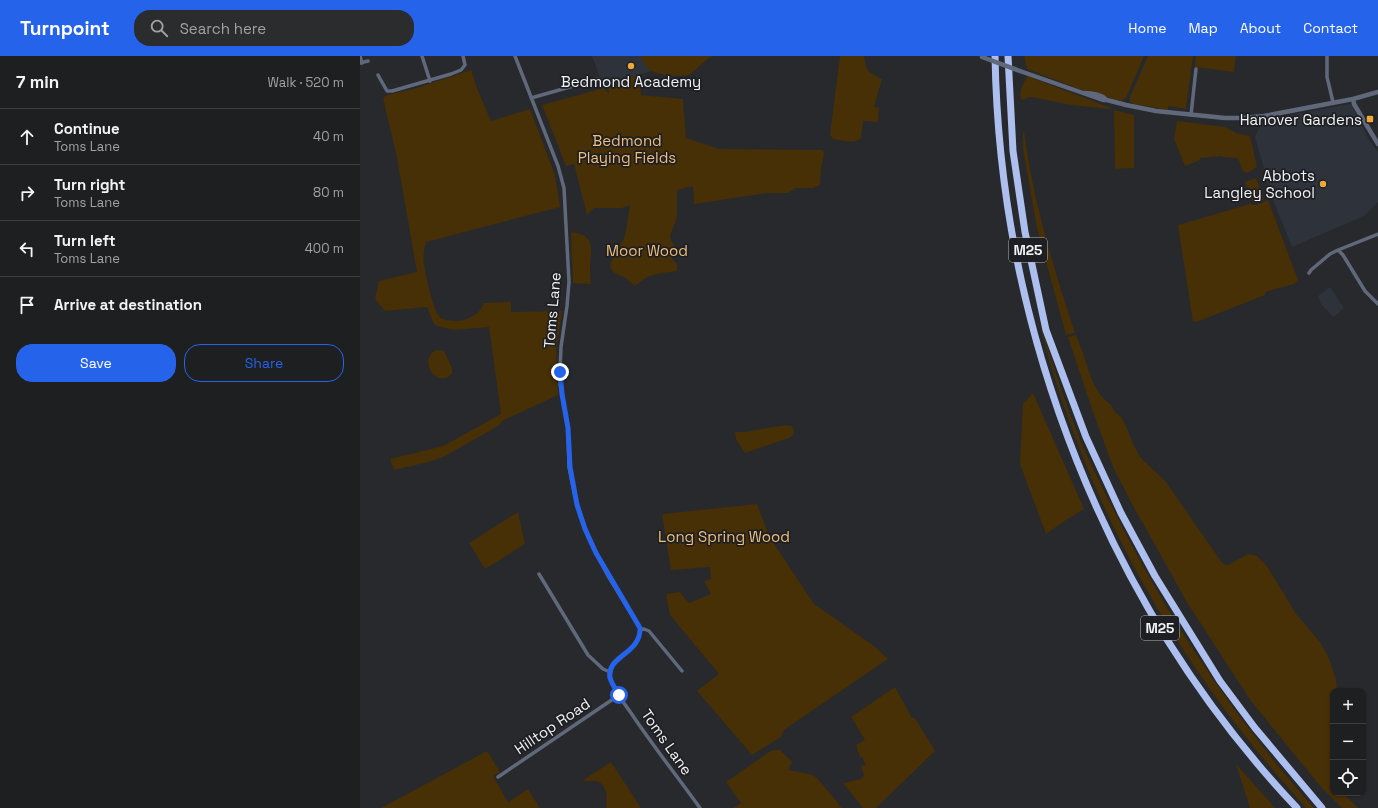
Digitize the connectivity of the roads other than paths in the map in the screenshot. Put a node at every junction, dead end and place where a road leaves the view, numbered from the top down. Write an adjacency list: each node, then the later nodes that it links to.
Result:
1 (360, 56): 10 (street)
2 (422, 56): 14 (street)
3 (463, 56): 14 (street)
4 (515, 56): 16 (street, Toms Lane)
5 (995, 56): 32 (highway, M25)
6 (1008, 56): 33 (highway, M25)
7 (1326, 56): 18 (street)
8 (980, 57): 19 (street, bridge)
9 (368, 61): 10 (street)
10 (361, 63)
11 (1196, 69): 19 (street)
12 (378, 75): 14 (street)
13 (598, 79): 16 (street)
14 (430, 81)
15 (1378, 92): 17 (street)
16 (531, 98): 26 (street, Toms Lane)
17 (1353, 99): 18 (street); 20 (street)
18 (1333, 102): 19 (street)
19 (1191, 115)
20 (1378, 144)
21 (1378, 234): 22 (street)
22 (1338, 250): 23 (street); 24 (street)
23 (1309, 273)
24 (1378, 304)
25 (538, 574): 28 (street)
26 (640, 630): 27 (street); 28 (street)
27 (682, 671)
28 (610, 672): 29 (street, Toms Lane)
29 (619, 695): 30 (street, Hilltop Road); 31 (street, Toms Lane)
30 (498, 777)
31 (700, 808)
32 (1297, 808)
33 (1322, 808)

